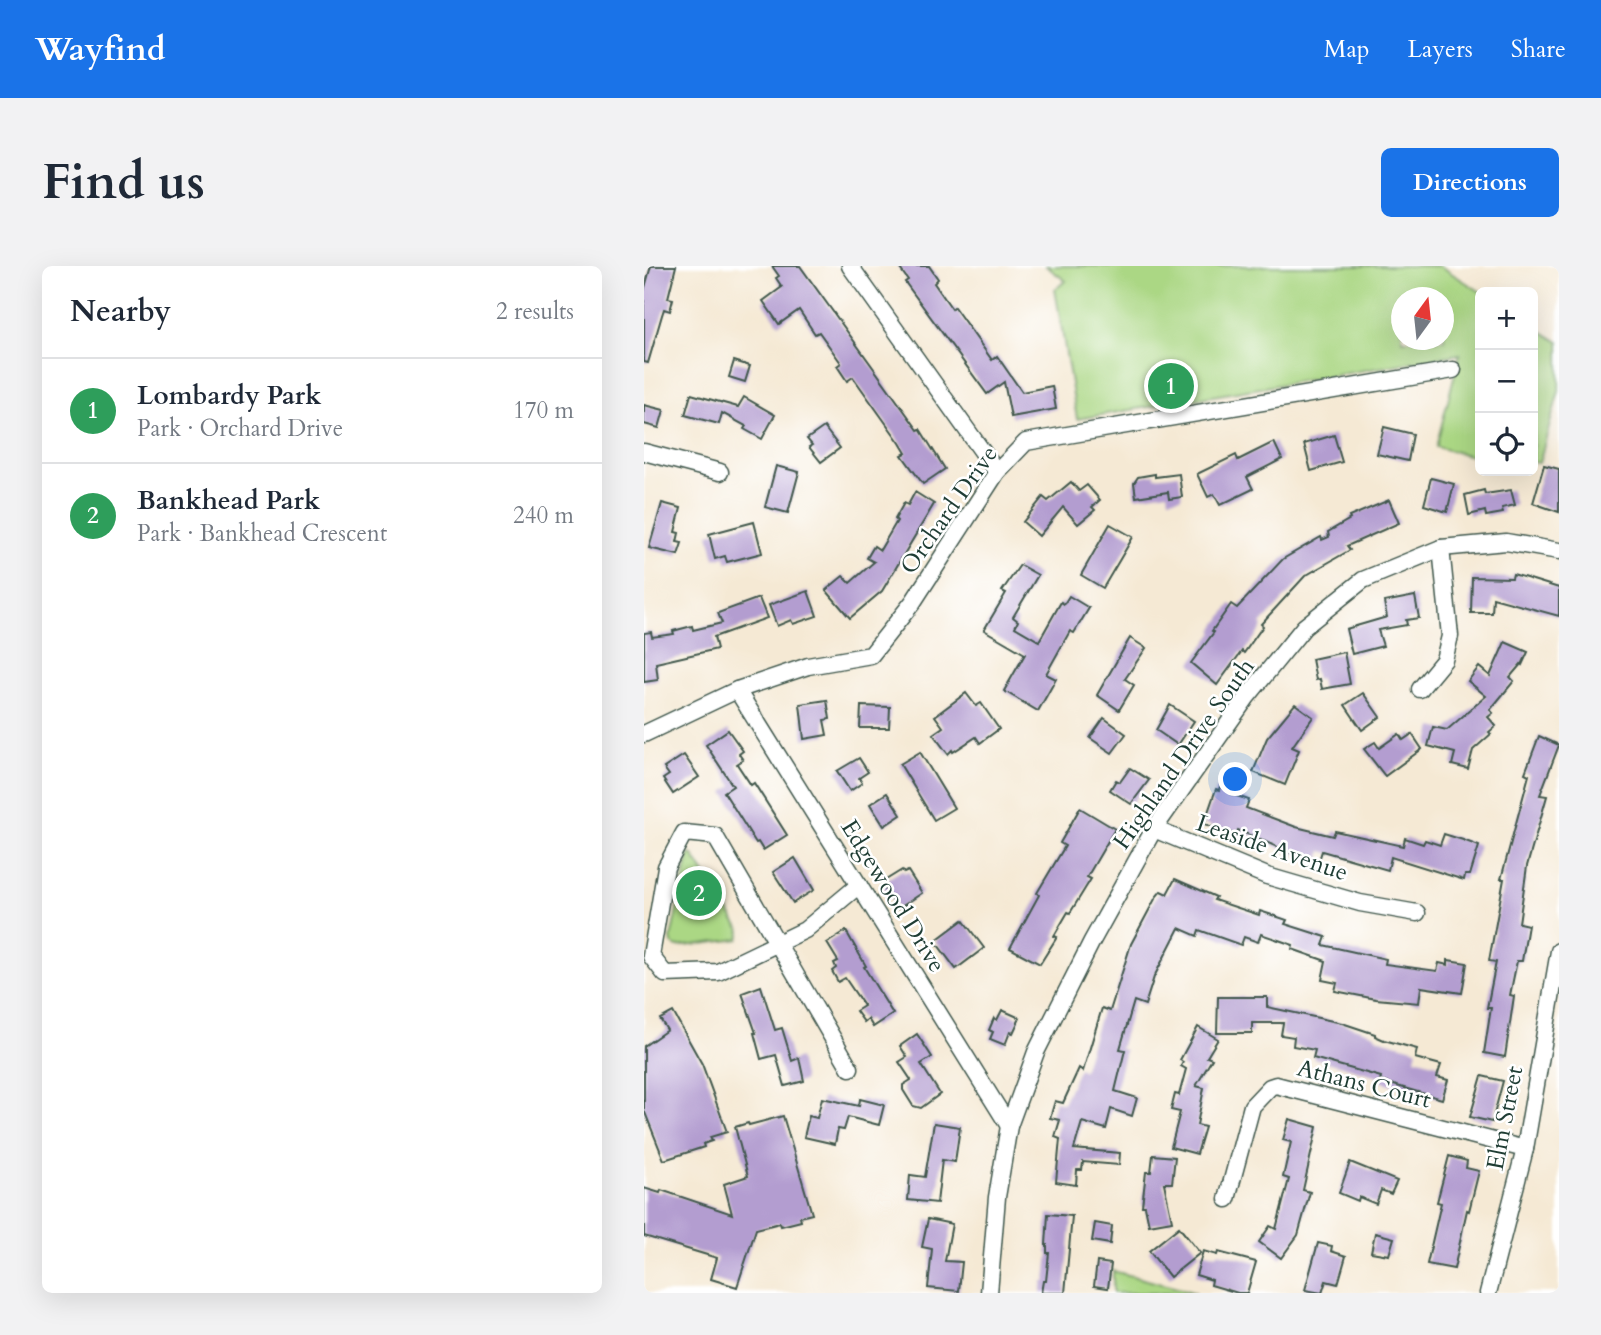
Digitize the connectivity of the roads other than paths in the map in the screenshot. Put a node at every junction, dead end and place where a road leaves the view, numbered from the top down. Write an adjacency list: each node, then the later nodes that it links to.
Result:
1 (850, 266): 5 (street)
2 (1453, 370): 5 (street, Orchard Drive)
3 (644, 452): 4 (street)
4 (720, 472)
5 (997, 472): 9 (street, Orchard Drive)
6 (1441, 548): 7 (street, Highland Drive South); 8 (street); 11 (street, Highland Drive South)
7 (1559, 551)
8 (1420, 689)
9 (737, 690): 10 (street, Orchard Drive); 12 (street, Edgewood Drive)
10 (644, 734)
11 (1153, 829): 13 (street, Leaside Avenue); 17 (street, Highland Drive South)
12 (859, 885): 14 (street); 17 (street, Edgewood Drive)
13 (1418, 913)
14 (776, 944): 14 (street); 16 (street)
15 (1559, 951): 18 (street, Elm Street)
16 (850, 1068)
17 (1009, 1126): 20 (street, Highland Drive South)
18 (1525, 1149): 19 (street, Athans Court); 21 (street, Elm Street)
19 (1227, 1199)
20 (989, 1293)
21 (1488, 1293)

